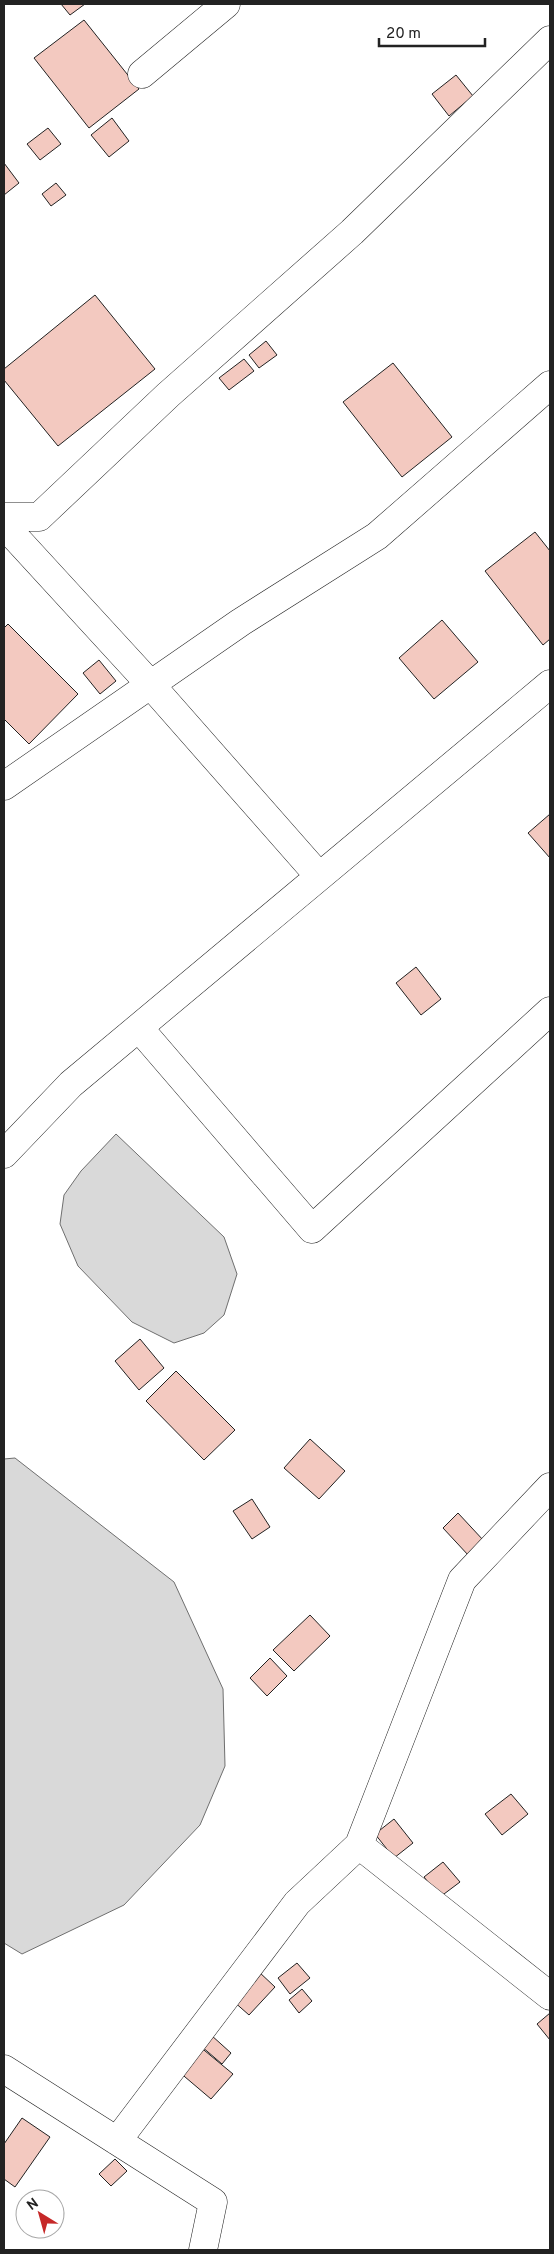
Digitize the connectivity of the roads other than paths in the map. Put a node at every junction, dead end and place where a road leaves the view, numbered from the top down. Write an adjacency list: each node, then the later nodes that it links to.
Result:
1 (226, 4): 3 (street)
2 (550, 40): 5 (street)
3 (142, 74)
4 (550, 385): 7 (street)
5 (4, 517)
6 (4, 525): 7 (street)
7 (150, 684): 9 (street); 10 (street)
8 (550, 684): 10 (street)
9 (4, 786)
10 (319, 876): 12 (street)
11 (550, 1010): 12 (street)
12 (139, 1028): 13 (street)
13 (4, 1154)
14 (550, 1487): 15 (street)
15 (359, 1845): 16 (street); 18 (street)
16 (550, 1996)
17 (4, 2069): 18 (street)
18 (117, 2141): 19 (street)
19 (203, 2250)

